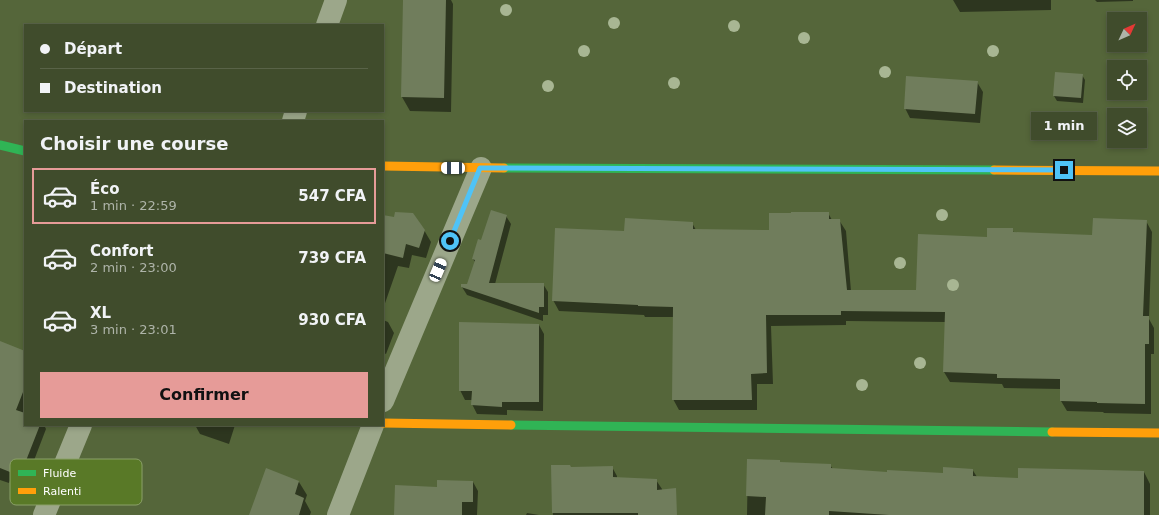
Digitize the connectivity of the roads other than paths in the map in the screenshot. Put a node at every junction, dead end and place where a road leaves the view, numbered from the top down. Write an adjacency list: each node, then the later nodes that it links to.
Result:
1 (336, 0): 2 (street)
2 (327, 24)
3 (0, 145): 4 (street)
4 (24, 151)
5 (384, 166): 6 (street)
6 (480, 168): 7 (street); 8 (street)
7 (1159, 171)
8 (384, 399)
9 (384, 423): 12 (street)
10 (81, 426): 13 (street)
11 (373, 426): 16 (street)
12 (1159, 432)
13 (67, 459)
14 (48, 505): 15 (street)
15 (44, 515)
16 (338, 515)

